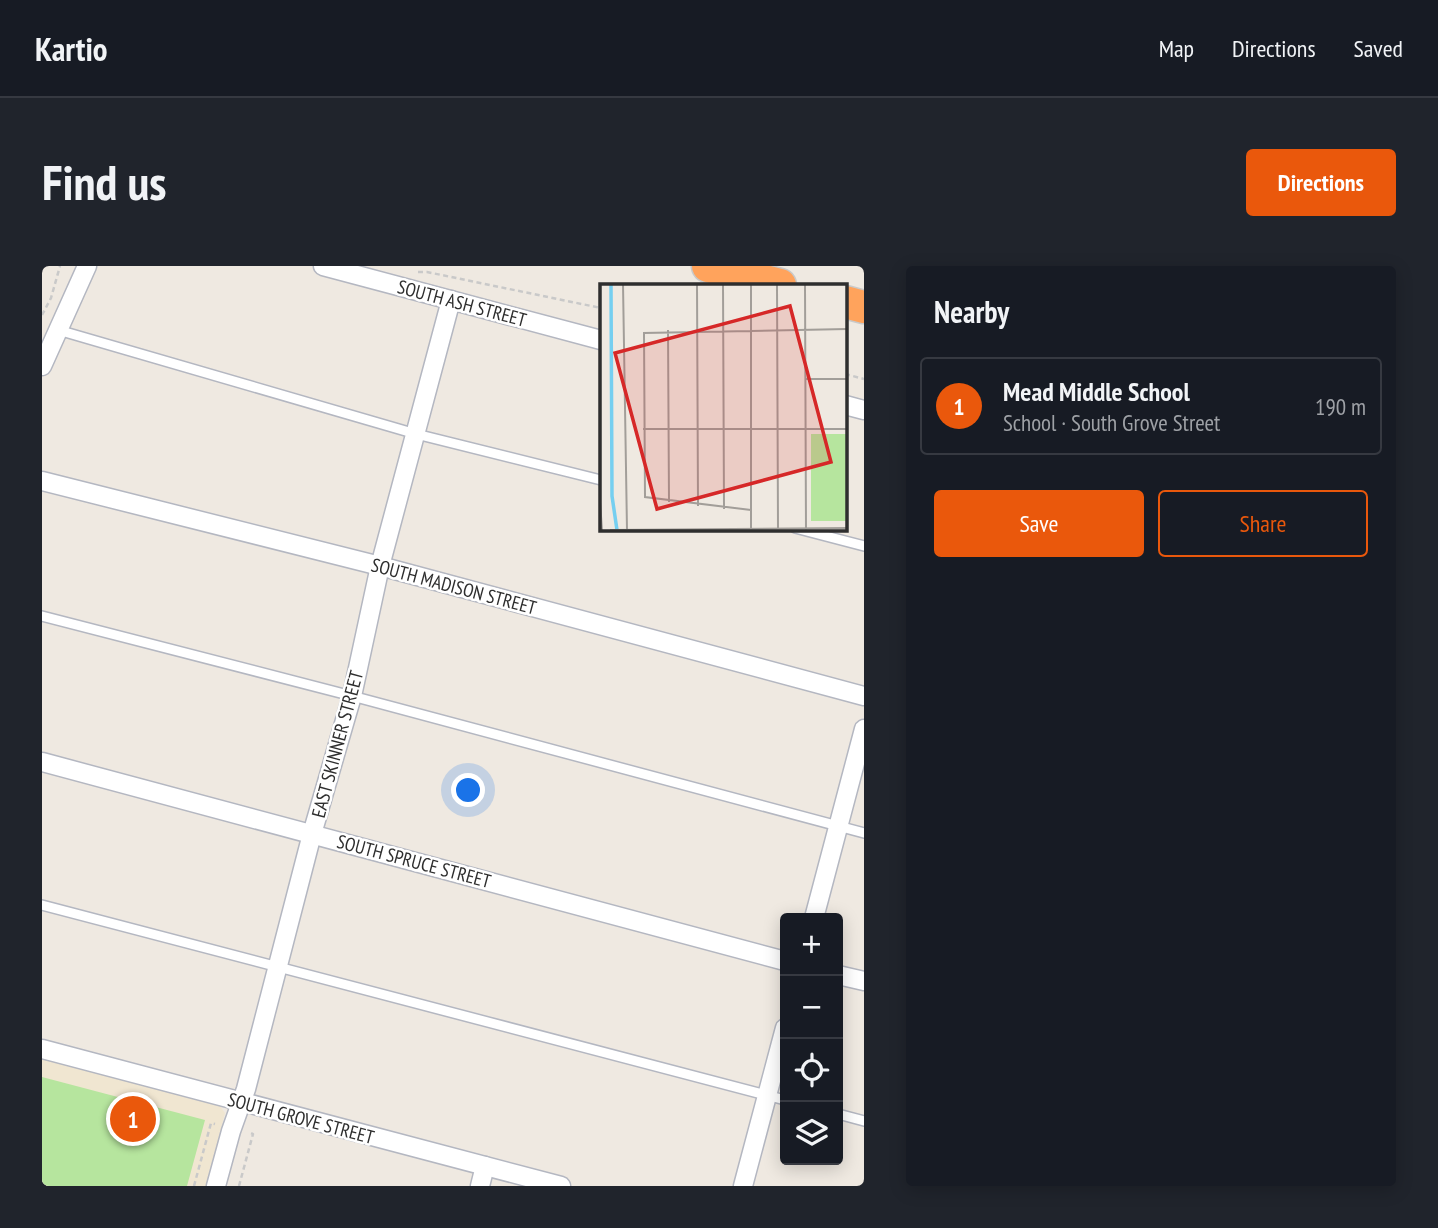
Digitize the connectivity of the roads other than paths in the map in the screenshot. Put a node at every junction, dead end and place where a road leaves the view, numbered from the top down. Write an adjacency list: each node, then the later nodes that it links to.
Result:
1 (88, 266): 8 (street)
2 (323, 266): 5 (street, SOUTH ASH STREET)
3 (708, 266): 4 (highway)
4 (776, 284)
5 (451, 300): 9 (street, SOUTH ASH STREET); 13 (street, EAST SKINNER STREET)
6 (846, 302): 7 (highway)
7 (864, 307)
8 (58, 330): 10 (street); 13 (lane)
9 (600, 340)
10 (42, 366)
11 (846, 405): 12 (street)
12 (864, 410)
13 (416, 434): 14 (lane); 18 (street, EAST SKINNER STREET)
14 (600, 480)
15 (42, 481): 18 (street, SOUTH MADISON STREET)
16 (803, 530): 17 (lane)
17 (864, 546)
18 (380, 566): 20 (street, EAST SKINNER STREET); 21 (street, SOUTH MADISON STREET)
19 (42, 616): 20 (lane)
20 (352, 696): 24 (lane); 26 (street, EAST SKINNER STREET)
21 (864, 696)
22 (864, 729): 24 (street)
23 (42, 762): 26 (street, SOUTH SPRUCE STREET)
24 (838, 826): 25 (lane); 28 (street)
25 (864, 833)
26 (312, 834): 29 (street, SOUTH SPRUCE STREET); 30 (street, EAST SKINNER STREET)
27 (42, 905): 30 (lane)
28 (815, 913)
29 (780, 960)
30 (278, 967): 35 (lane); 37 (street, EAST SKINNER STREET)
31 (842, 976): 32 (street)
32 (864, 981)
33 (782, 1039): 35 (street)
34 (42, 1049): 37 (street, SOUTH GROVE STREET)
35 (767, 1096): 36 (lane); 44 (street)
36 (780, 1099)
37 (242, 1102): 40 (street, SOUTH GROVE STREET); 41 (street, EAST SKINNER STREET)
38 (843, 1115): 39 (lane)
39 (864, 1121)
40 (485, 1166): 42 (street); 43 (street, SOUTH GROVE STREET)
41 (216, 1186)
42 (480, 1186)
43 (561, 1186)
44 (743, 1186)

